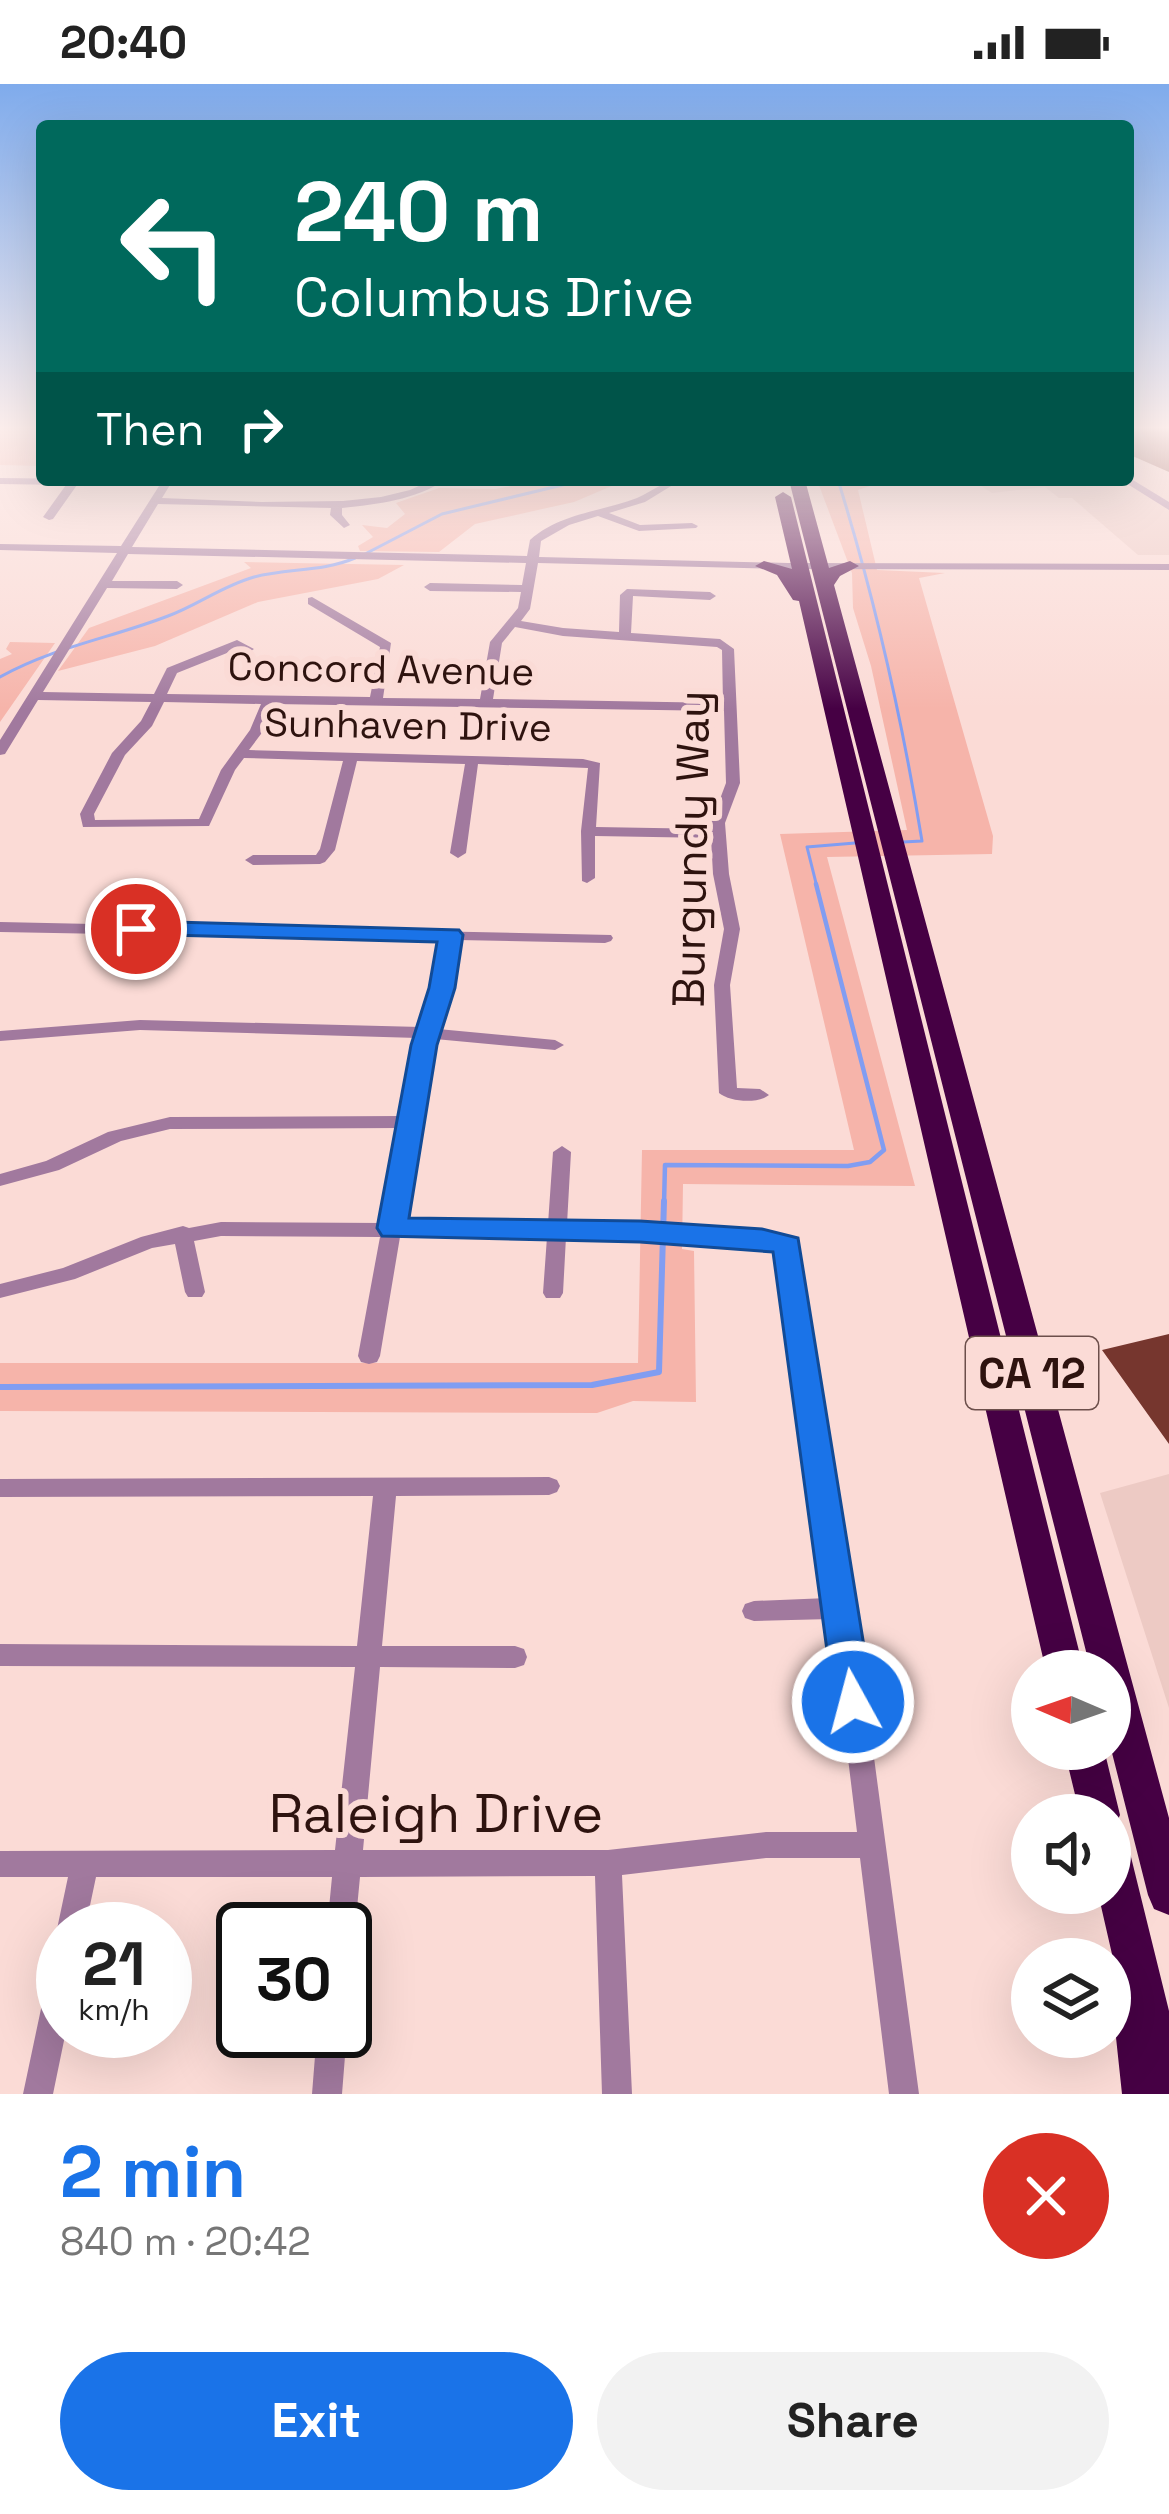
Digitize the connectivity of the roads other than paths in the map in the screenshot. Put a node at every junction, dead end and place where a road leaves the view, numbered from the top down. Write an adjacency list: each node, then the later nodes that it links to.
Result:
1 (142, 522): 12 (street)
2 (342, 522): 8 (street)
3 (579, 522): 13 (street)
4 (622, 522): 9 (street)
5 (789, 522): 10 (highway, CA 12)
6 (806, 522): 17 (highway, CA 12)
7 (811, 522): 15 (highway)
8 (344, 525)
9 (692, 526)
10 (792, 534): 14 (highway); 17 (highway, CA 12)
11 (0, 548): 12 (street)
12 (125, 550): 13 (street); 18 (street)
13 (531, 559): 14 (street); 21 (street)
14 (763, 562): 17 (street); 25 (highway)
15 (849, 562): 16 (street); 17 (highway)
16 (1169, 563)
17 (812, 567): 25 (highway, CA 12); 42 (highway, CA 12)
18 (104, 584): 19 (street); 29 (street)
19 (177, 585)
20 (430, 587): 21 (street)
21 (526, 589): 24 (street)
22 (710, 596): 26 (street)
23 (312, 601): 32 (street)
24 (513, 623): 26 (street, Burgundy Way); 33 (street)
25 (813, 628): 42 (highway, CA 12)
26 (625, 634): 35 (street, Burgundy Way)
27 (248, 650): 30 (street)
28 (609, 683): 34 (street)
29 (32, 696): 30 (street, Concord Avenue); 36 (street)
30 (158, 698): 31 (street, Concord Avenue); 37 (street)
31 (269, 700): 32 (street, Concord Avenue); 37 (street)
32 (376, 701): 33 (street, Concord Avenue)
33 (485, 703): 34 (street, Concord Avenue)
34 (607, 706): 35 (street, Concord Avenue)
35 (730, 707): 41 (street, Burgundy Way)
36 (0, 751)
37 (240, 754): 38 (street, Sunhaven Drive)
38 (351, 760): 39 (street, Sunhaven Drive); 44 (street)
39 (472, 761): 40 (street, Sunhaven Drive); 43 (street)
40 (588, 831): 41 (street); 45 (street)
41 (718, 834): 52 (street, Burgundy Way)
42 (880, 843): 68 (highway, CA 12); 74 (highway, CA 12)
43 (458, 853)
44 (253, 860)
45 (587, 878)
46 (0, 926): 47 (street)
47 (451, 935): 48 (street); 49 (street)
48 (605, 938)
49 (426, 1034): 50 (street); 51 (street); 53 (street)
50 (0, 1036)
51 (556, 1045)
52 (760, 1095)
53 (409, 1122): 55 (street); 56 (street)
54 (562, 1152): 57 (street)
55 (0, 1180)
56 (392, 1228): 57 (street); 58 (street); 62 (street)
57 (558, 1229): 61 (street); 66 (street)
58 (183, 1233): 59 (street); 60 (street)
59 (0, 1291)
60 (195, 1292)
61 (554, 1294)
62 (369, 1356)
63 (549, 1486): 65 (street)
64 (0, 1488): 65 (street)
65 (385, 1489): 70 (street)
66 (842, 1608): 67 (street); 72 (street)
67 (754, 1611)
68 (1060, 1650)
69 (0, 1655): 70 (street)
70 (368, 1655): 71 (street); 73 (street)
71 (515, 1657)
72 (871, 1845): 77 (street, Raleigh Drive); 87 (street)
73 (346, 1861): 75 (street, Raleigh Drive); 77 (street, Raleigh Drive); 80 (street)
74 (1163, 1862): 78 (highway, CA 12)
75 (85, 1863): 76 (street, Raleigh Drive); 79 (street)
76 (0, 1864)
77 (608, 1864): 86 (street)
78 (1169, 1895)
79 (77, 1902)
80 (342, 1902)
81 (1131, 1946): 88 (highway); 89 (highway)
82 (45, 2058): 84 (street)
83 (330, 2058): 85 (street)
84 (38, 2094)
85 (328, 2094)
86 (617, 2094)
87 (904, 2094)
88 (1145, 2094)
89 (1167, 2094)

